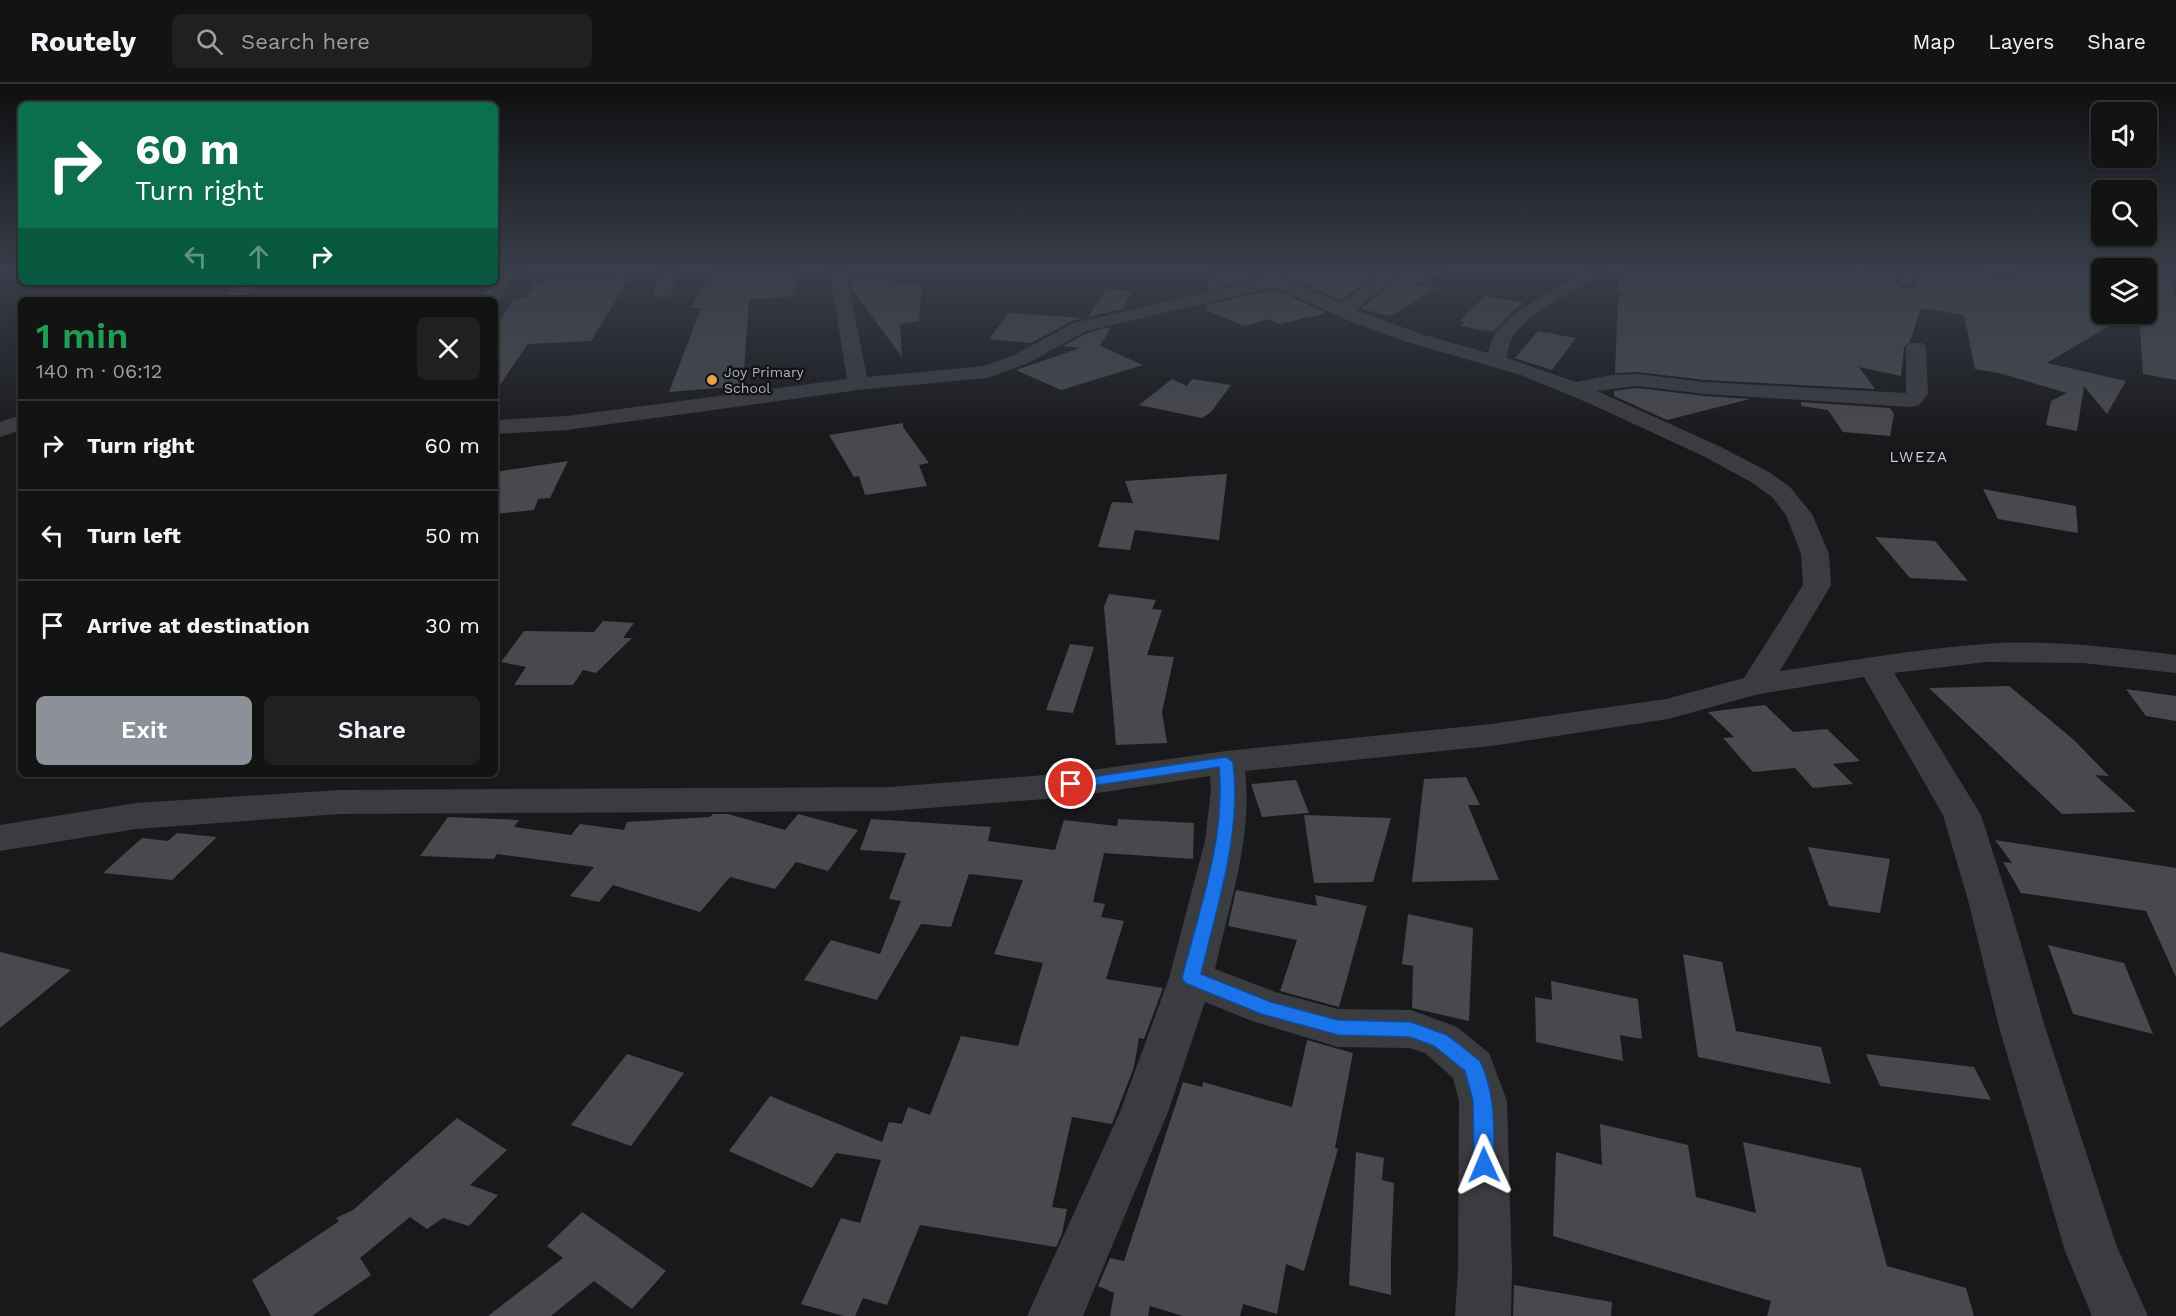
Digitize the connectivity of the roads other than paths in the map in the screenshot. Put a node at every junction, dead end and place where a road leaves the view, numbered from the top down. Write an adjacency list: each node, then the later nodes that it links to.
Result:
1 (847, 325): 7 (street)
2 (1086, 325): 7 (street)
3 (1381, 325): 6 (street)
4 (1510, 325): 6 (street)
5 (1916, 347): 8 (street)
6 (1496, 363): 8 (street)
7 (858, 384): 10 (street)
8 (1575, 389): 14 (street)
9 (18, 423): 11 (street)
10 (498, 427)
11 (0, 430)
12 (2176, 664): 13 (street)
13 (1874, 666): 14 (street); 20 (street)
14 (1756, 685): 15 (street)
15 (1226, 762): 16 (street); 17 (street)
16 (0, 838)
17 (1191, 978): 18 (street); 19 (street)
18 (1055, 1316)
19 (1483, 1316)
20 (2120, 1316)

